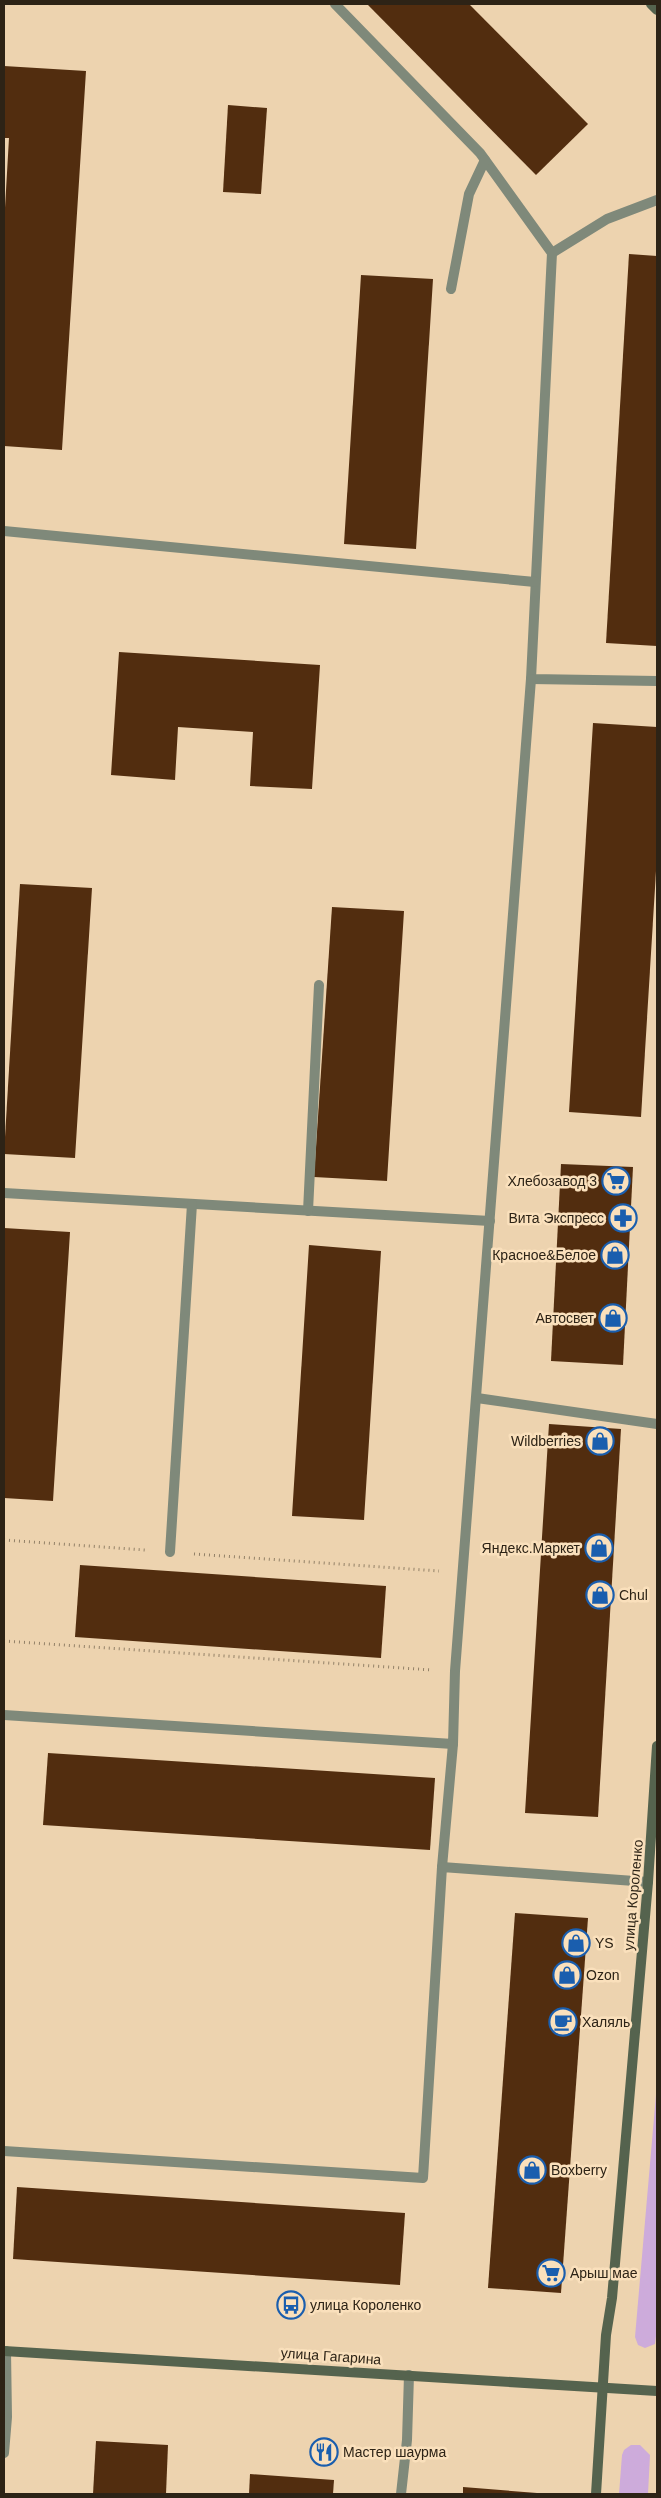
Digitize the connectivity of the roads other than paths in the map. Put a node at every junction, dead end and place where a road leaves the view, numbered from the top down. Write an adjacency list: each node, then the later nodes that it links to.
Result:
1 (335, 4): 4 (lane)
2 (651, 4): 3 (street)
3 (657, 10)
4 (485, 160): 6 (lane); 7 (lane)
5 (657, 200): 6 (lane)
6 (552, 253): 9 (lane)
7 (451, 288)
8 (4, 531): 9 (lane)
9 (535, 582): 10 (lane)
10 (530, 679): 11 (lane); 16 (lane)
11 (657, 680)
12 (319, 985): 15 (lane)
13 (4, 1193): 14 (lane)
14 (192, 1204): 15 (lane); 19 (lane)
15 (308, 1210): 16 (lane)
16 (490, 1221): 17 (lane)
17 (477, 1398): 18 (lane); 21 (lane)
18 (657, 1424)
19 (170, 1552)
20 (4, 1716): 21 (lane)
21 (453, 1744): 23 (lane)
22 (657, 1746): 24 (street, улица Короленко)
23 (442, 1867): 24 (lane); 25 (lane)
24 (648, 1882): 28 (street, улица Короленко)
25 (4, 2151)
26 (5, 2351): 27 (street, улица Гагарина); 30 (lane)
27 (409, 2375): 28 (street, улица Гагарина); 31 (lane)
28 (603, 2387): 29 (street, улица Гагарина); 32 (street, улица Короленко)
29 (657, 2391)
30 (4, 2453)
31 (401, 2494)
32 (596, 2494)

